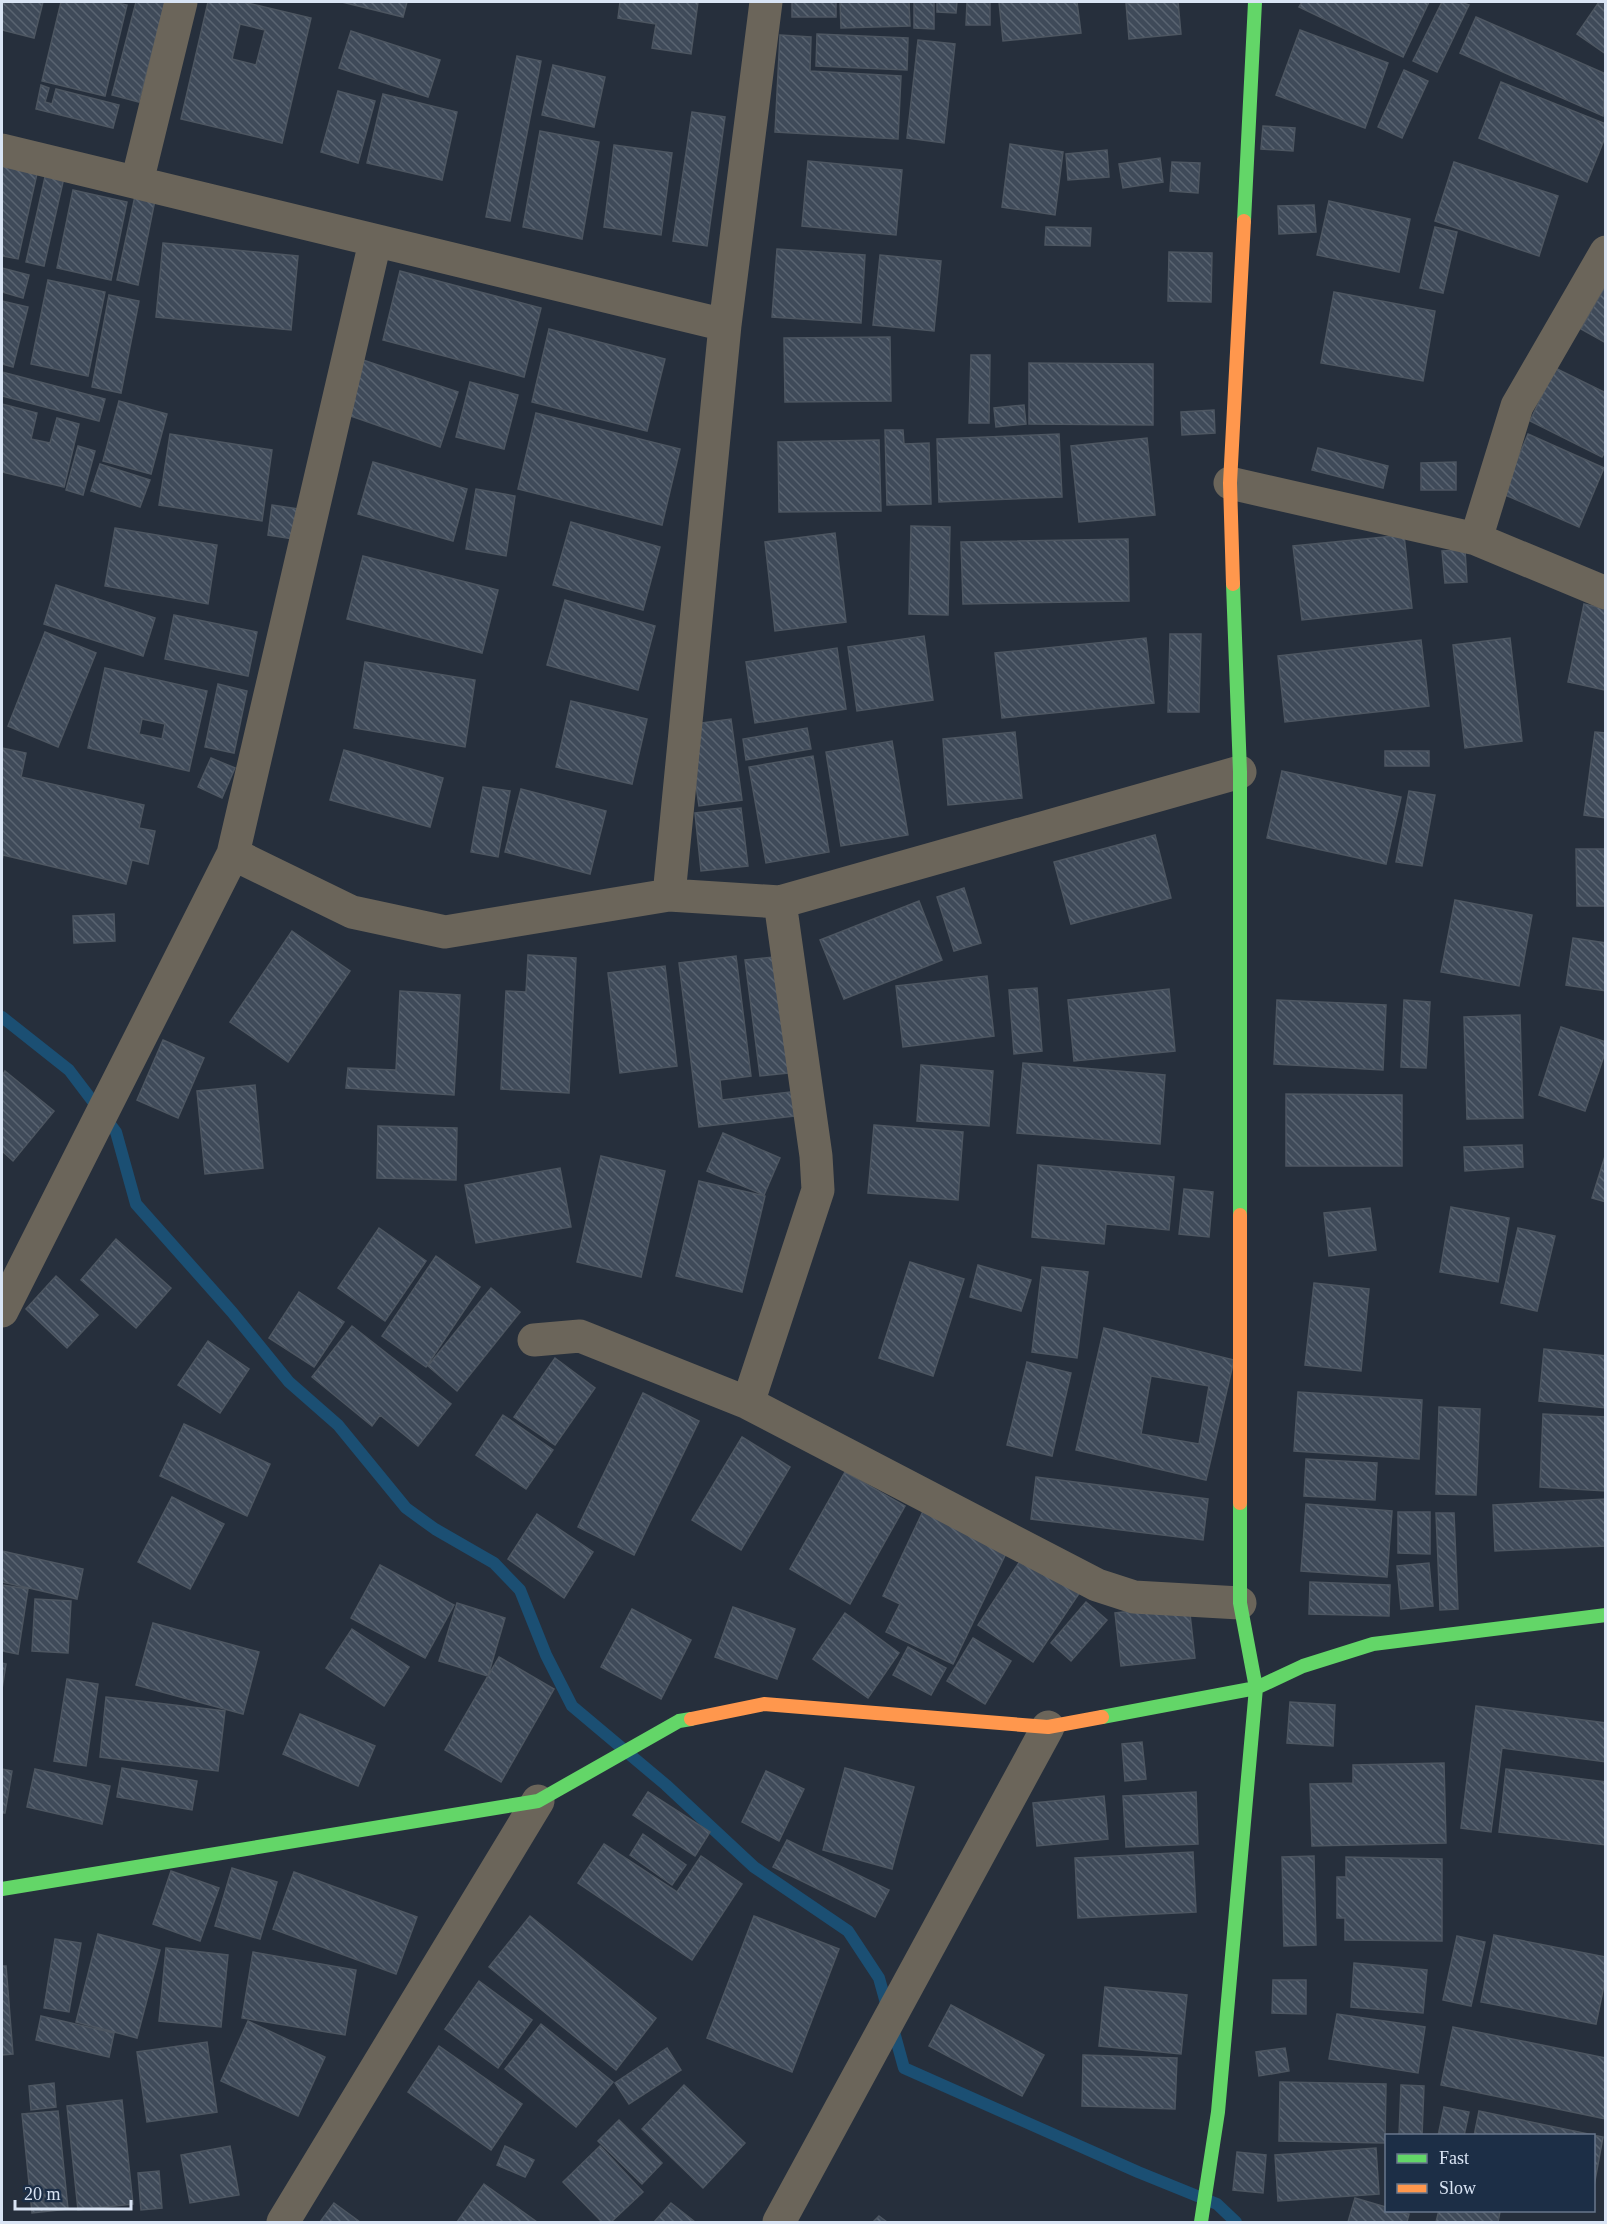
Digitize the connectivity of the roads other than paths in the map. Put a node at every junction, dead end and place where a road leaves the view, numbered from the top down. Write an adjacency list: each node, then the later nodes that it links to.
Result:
1 (181, 2): 5 (street)
2 (766, 2): 8 (street)
3 (1255, 2): 9 (street)
4 (2, 150): 5 (street)
5 (137, 182): 6 (street)
6 (375, 242): 8 (street); 13 (street)
7 (1605, 252): 10 (street)
8 (725, 325): 14 (street)
9 (1230, 483): 10 (street); 12 (street)
10 (1476, 539): 11 (street)
11 (1605, 593)
12 (1240, 772): 15 (street); 19 (street)
13 (233, 854): 14 (street); 16 (street)
14 (669, 895): 15 (street)
15 (780, 902): 18 (street)
16 (2, 1311)
17 (534, 1340): 18 (street)
18 (748, 1403): 19 (street)
19 (1240, 1603): 21 (street)
20 (1605, 1615): 21 (street)
21 (1256, 1688): 22 (street); 27 (street)
22 (1048, 1727): 23 (street); 26 (street)
23 (538, 1801): 24 (street); 25 (street)
24 (2, 1889)
25 (283, 2223)
26 (779, 2223)
27 (1201, 2223)

